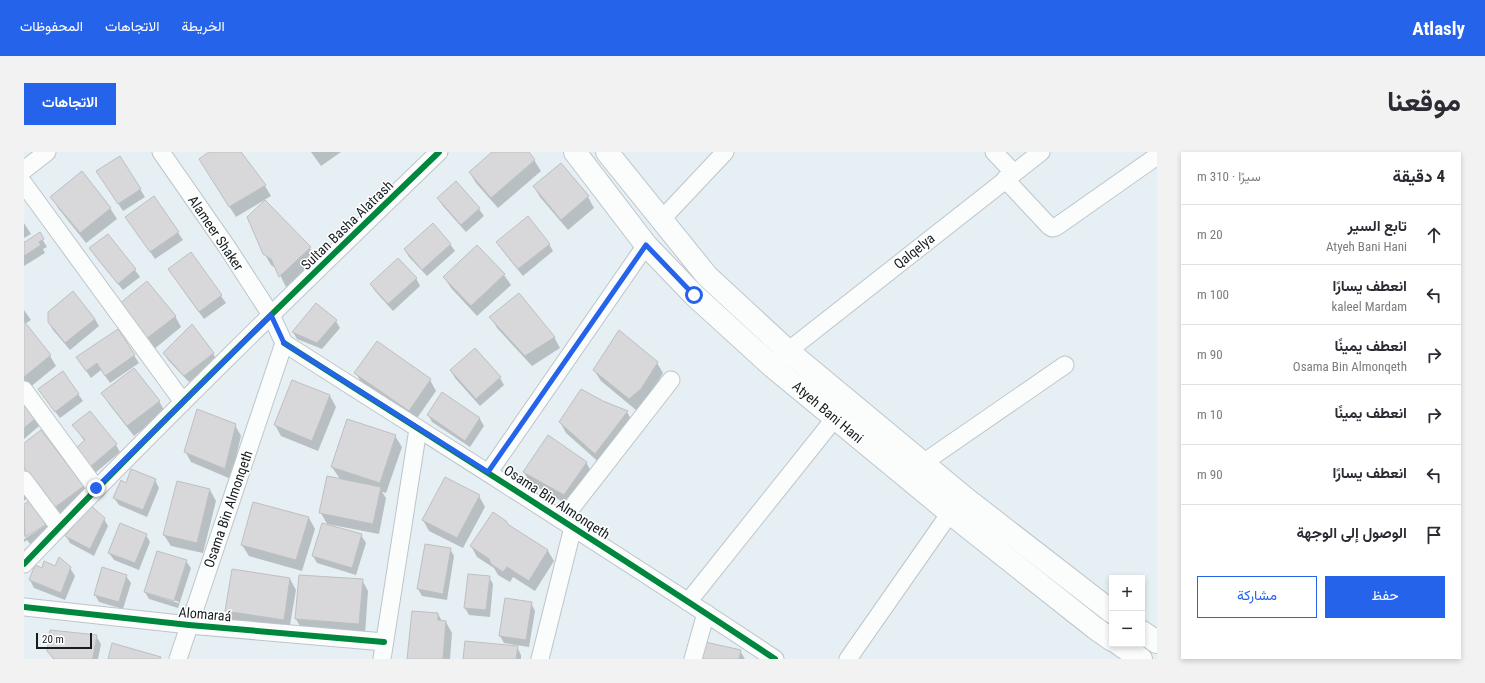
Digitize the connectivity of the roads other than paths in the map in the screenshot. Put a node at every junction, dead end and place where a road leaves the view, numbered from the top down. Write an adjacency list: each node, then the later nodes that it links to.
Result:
1 (47, 152): 10 (street)
2 (161, 152): 15 (street, Alameer Shaker)
3 (439, 152): 15 (street, Sultan Basha Alatrash)
4 (576, 152): 14 (main road, Atyeh Bani Hani)
5 (607, 152): 13 (main road)
6 (725, 152): 13 (street)
7 (994, 152): 11 (street)
8 (1041, 152): 11 (street, Qalqelya)
9 (1157, 156): 11 (street)
10 (24, 170)
11 (1009, 176): 17 (street, Qalqelya)
12 (24, 184): 22 (street)
13 (662, 219): 17 (main road)
14 (646, 245): 19 (main road, Atyeh Bani Hani); 26 (street)
15 (271, 315): 16 (street, Alameer Shaker); 22 (street, Sultan Basha Alatrash)
16 (284, 343): 24 (street, Osama Bin Almonqeth); 37 (street, Osama Bin Almonqeth)
17 (788, 351): 19 (street, Qalqelya); 25 (main road)
18 (1065, 365): 25 (street)
19 (773, 367): 23 (main road, Atyeh Bani Hani)
20 (671, 380): 30 (street)
21 (24, 390): 28 (street)
22 (183, 402): 28 (street, Sultan Basha Alatrash)
23 (835, 418): 29 (main road, Atyeh Bani Hani); 33 (street)
24 (418, 429): 26 (street, Osama Bin Almonqeth); 40 (street)
25 (923, 463): 35 (main road)
26 (488, 472): 30 (street, Osama Bin Almonqeth)
27 (24, 480): 31 (street)
28 (96, 488): 31 (street, Sultan Basha Alatrash)
29 (950, 513): 39 (main road, Atyeh Bani Hani); 48 (street)
30 (568, 524): 33 (street, Osama Bin Almonqeth); 45 (street)
31 (59, 527): 32 (street, Sultan Basha Alatrash)
32 (24, 564)
33 (688, 602): 36 (street, Osama Bin Almonqeth)
34 (24, 606): 37 (street, Alomaraá)
35 (1111, 611)
36 (706, 613): 46 (street); 47 (street, Osama Bin Almonqeth)
37 (189, 625): 40 (street, Alomaraá); 43 (street, Osama Bin Almonqeth)
38 (1145, 634): 41 (main road)
39 (1109, 638)
40 (384, 642): 44 (street)
41 (1157, 642)
42 (1123, 647): 49 (main road)
43 (178, 659)
44 (382, 659)
45 (540, 659)
46 (693, 659)
47 (775, 659)
48 (848, 659)
49 (1141, 659)

